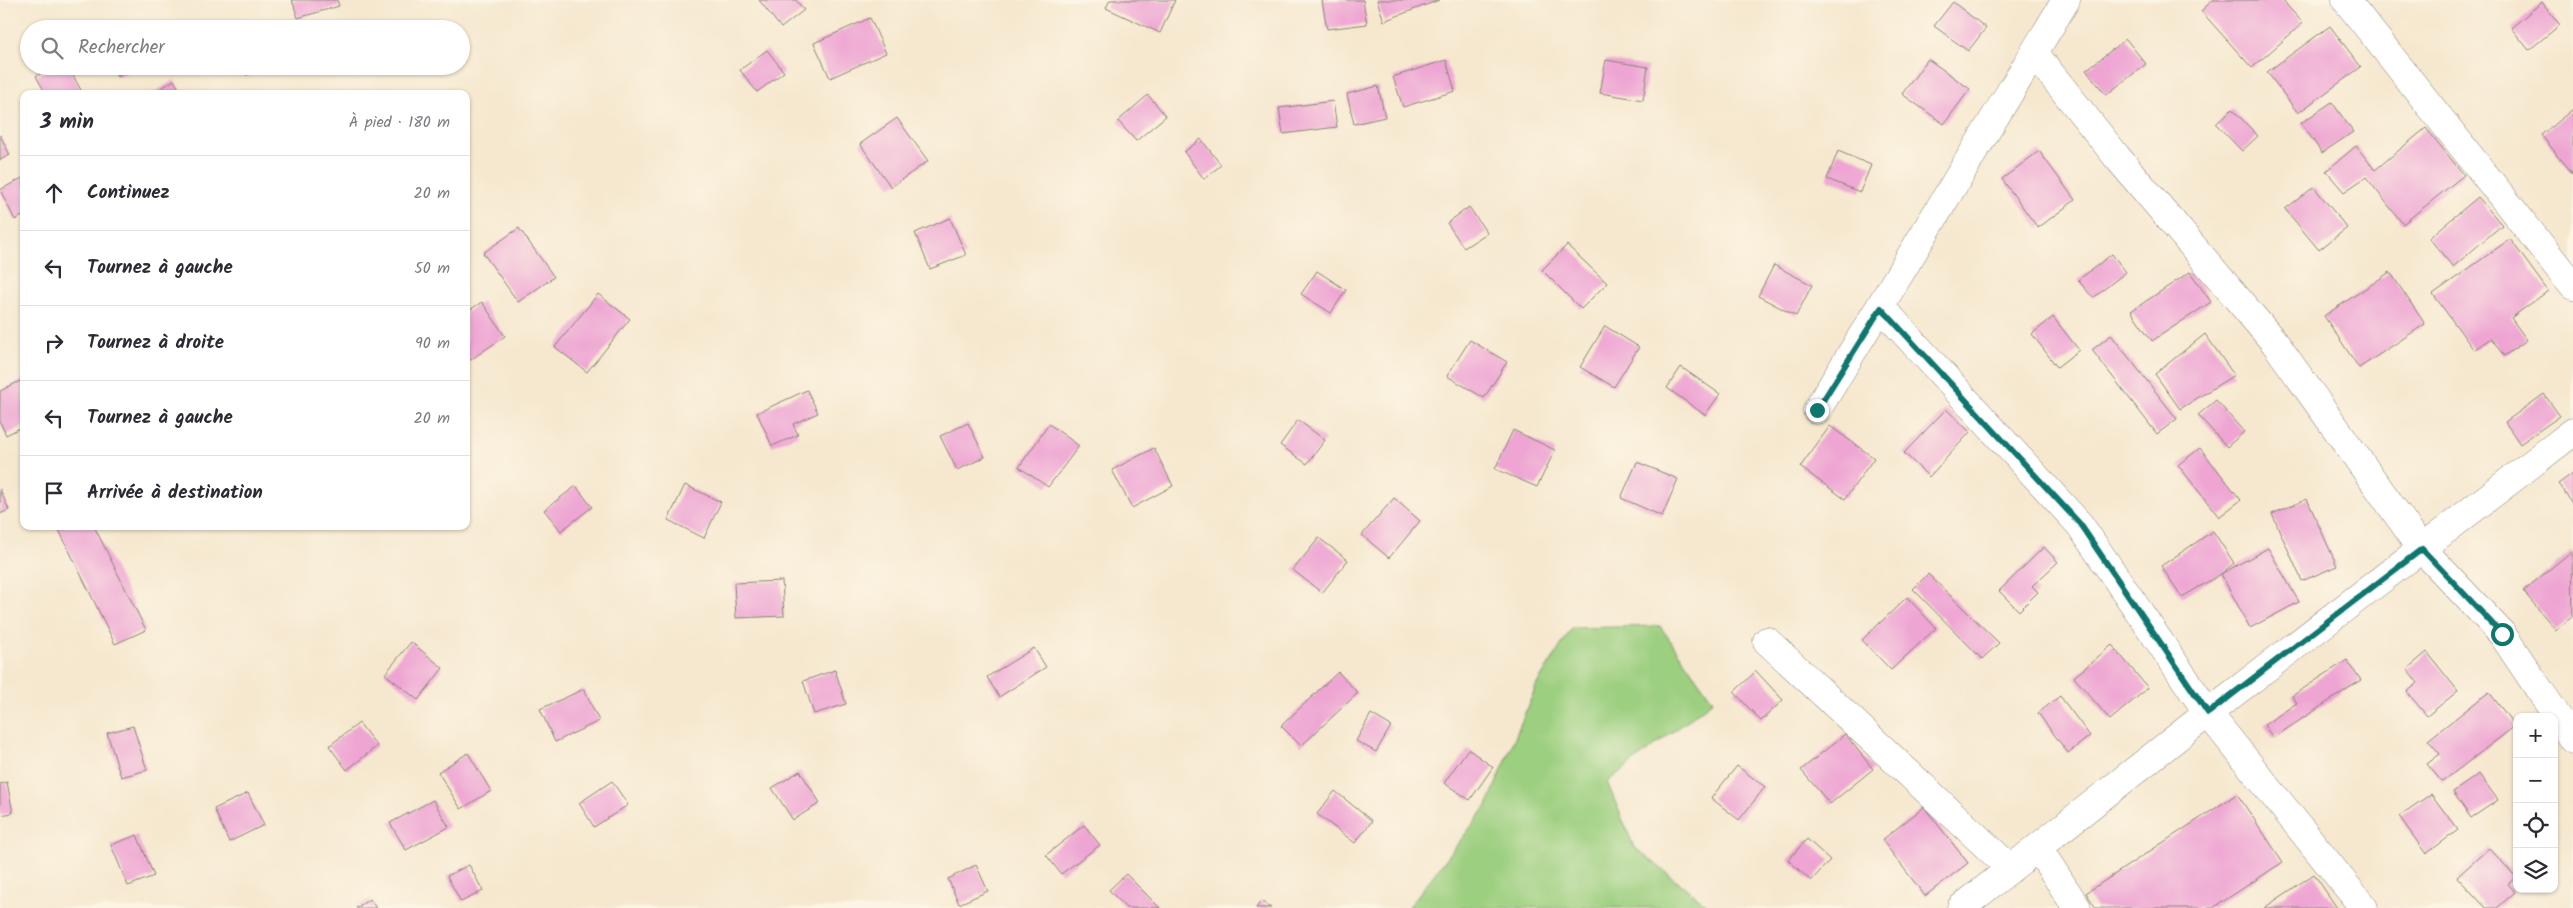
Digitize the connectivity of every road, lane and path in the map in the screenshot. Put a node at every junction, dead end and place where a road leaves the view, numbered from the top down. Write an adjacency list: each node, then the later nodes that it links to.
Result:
1 (2066, 0): 3 (street)
2 (2346, 0): 4 (street)
3 (2035, 54): 5 (street); 8 (street)
4 (2573, 286)
5 (1881, 308): 6 (street); 10 (street)
6 (1817, 410)
7 (2573, 432): 8 (street)
8 (2422, 549): 10 (street); 11 (street)
9 (1767, 641): 13 (street)
10 (2208, 713): 12 (street); 16 (street)
11 (2573, 740)
12 (2038, 848): 13 (street); 15 (street)
13 (2011, 869): 14 (street)
14 (1961, 908)
15 (2077, 908)
16 (2364, 908)

